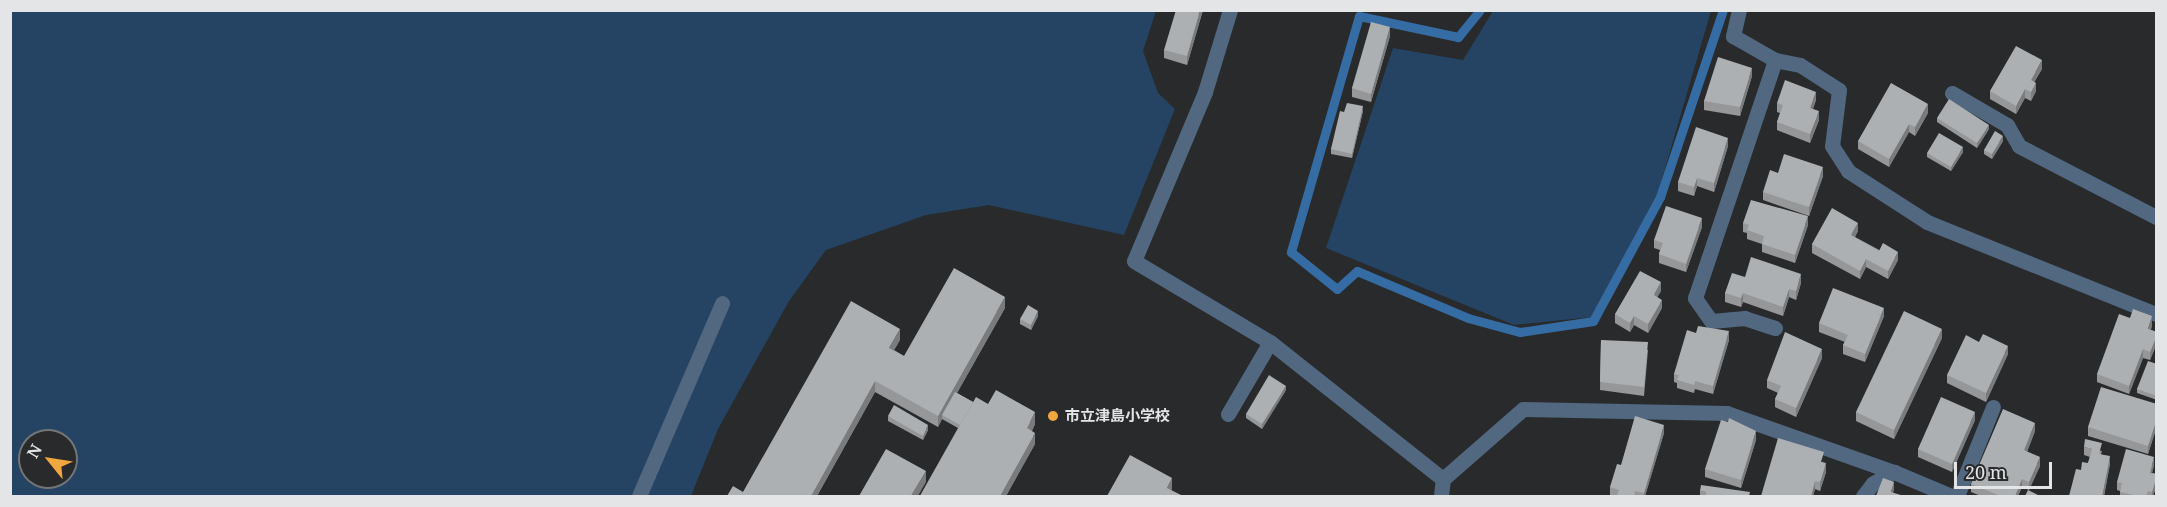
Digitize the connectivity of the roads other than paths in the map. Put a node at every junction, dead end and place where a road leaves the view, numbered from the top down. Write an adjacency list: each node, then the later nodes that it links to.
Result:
1 (1230, 10): 9 (street)
2 (1739, 10): 3 (street)
3 (1775, 60): 7 (street); 8 (street)
4 (1952, 93): 5 (street)
5 (2157, 217)
6 (722, 303): 14 (street)
7 (2157, 314)
8 (1775, 328)
9 (1270, 342): 11 (street); 13 (street)
10 (1994, 407): 18 (street)
11 (1228, 414)
12 (1893, 472): 13 (street); 16 (street); 17 (street)
13 (1443, 479): 15 (street)
14 (639, 496)
15 (1441, 496)
16 (1863, 496)
17 (1950, 496)
18 (1957, 496)

